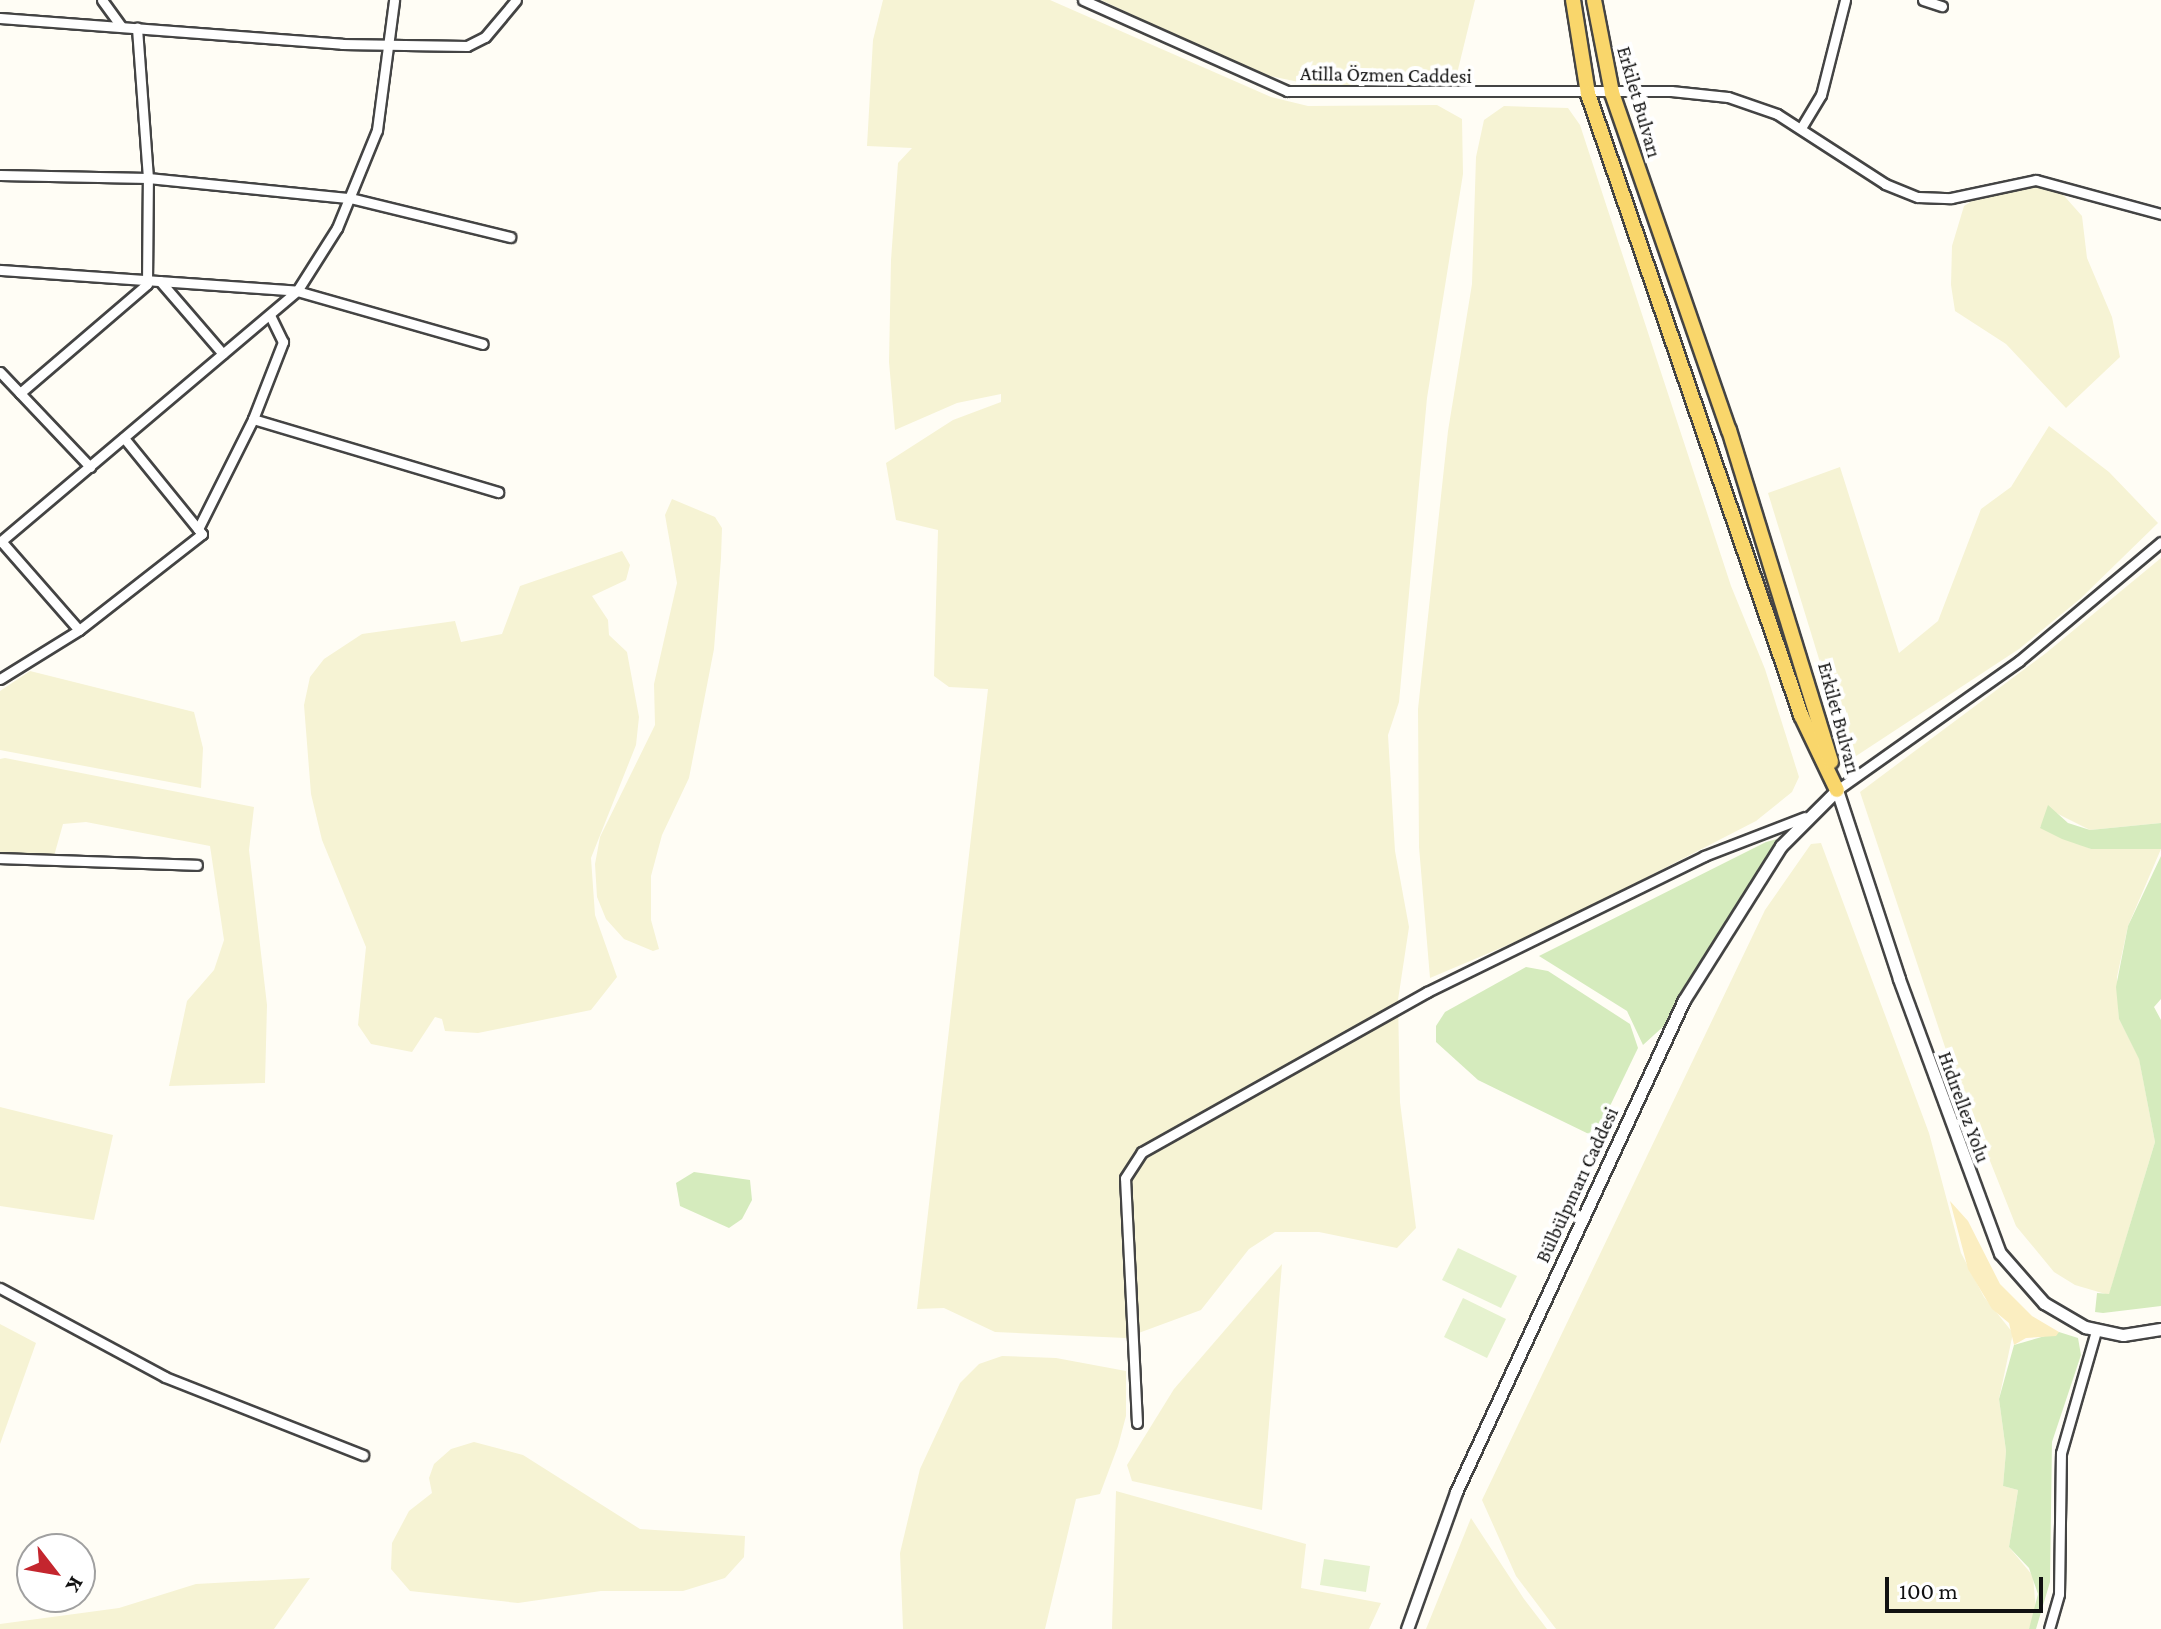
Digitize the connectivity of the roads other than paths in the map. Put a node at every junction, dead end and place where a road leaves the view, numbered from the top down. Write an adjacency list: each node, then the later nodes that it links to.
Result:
1 (102, 0): 11 (street)
2 (394, 0): 13 (street)
3 (516, 0): 13 (street)
4 (1083, 0): 15 (street, Atilla Özmen Caddesi)
5 (1573, 0): 15 (main road, Erkilet Bulvarı)
6 (1594, 0): 14 (main road, Erkilet Bulvarı)
7 (1845, 0): 16 (street)
8 (1923, 0): 9 (street)
9 (1942, 6)
10 (0, 18): 11 (street)
11 (121, 26): 12 (street)
12 (137, 27): 13 (street); 18 (street)
13 (389, 46): 19 (street)
14 (1612, 93): 15 (street, Atilla Özmen Caddesi); 16 (street, Atilla Özmen Caddesi); 40 (main road, Erkilet Bulvarı)
15 (1588, 94): 40 (main road, Erkilet Bulvarı)
16 (1801, 128): 20 (street, Atilla Özmen Caddesi)
17 (0, 175): 18 (street)
18 (148, 178): 19 (street); 23 (street)
19 (350, 198): 21 (street); 25 (street)
20 (2161, 214)
21 (510, 237)
22 (0, 270): 23 (street)
23 (148, 280): 24 (street); 30 (street)
24 (160, 281): 25 (street); 28 (street)
25 (297, 291): 26 (street); 27 (street)
26 (270, 315): 28 (street); 31 (street)
27 (483, 344)
28 (223, 354): 32 (street)
29 (0, 372): 30 (street)
30 (20, 393): 33 (street)
31 (253, 419): 34 (street); 35 (street)
32 (124, 438): 33 (street); 35 (street)
33 (90, 467): 36 (street)
34 (498, 492)
35 (198, 529): 38 (street)
36 (1, 542): 38 (street)
37 (2161, 542): 40 (street)
38 (79, 630): 39 (street)
39 (0, 679)
40 (1837, 790): 41 (street, Bülbülpınarı Caddesi); 46 (street, Hıdırellez Yolu)
41 (1805, 817): 47 (street); 49 (street, Bülbülpınarı Caddesi)
42 (0, 858): 43 (street)
43 (197, 865)
44 (0, 1288): 48 (street)
45 (2161, 1329): 46 (street, Hıdırellez Yolu)
46 (2096, 1331): 50 (street)
47 (1137, 1423)
48 (363, 1455)
49 (1407, 1629)
50 (2049, 1629)

